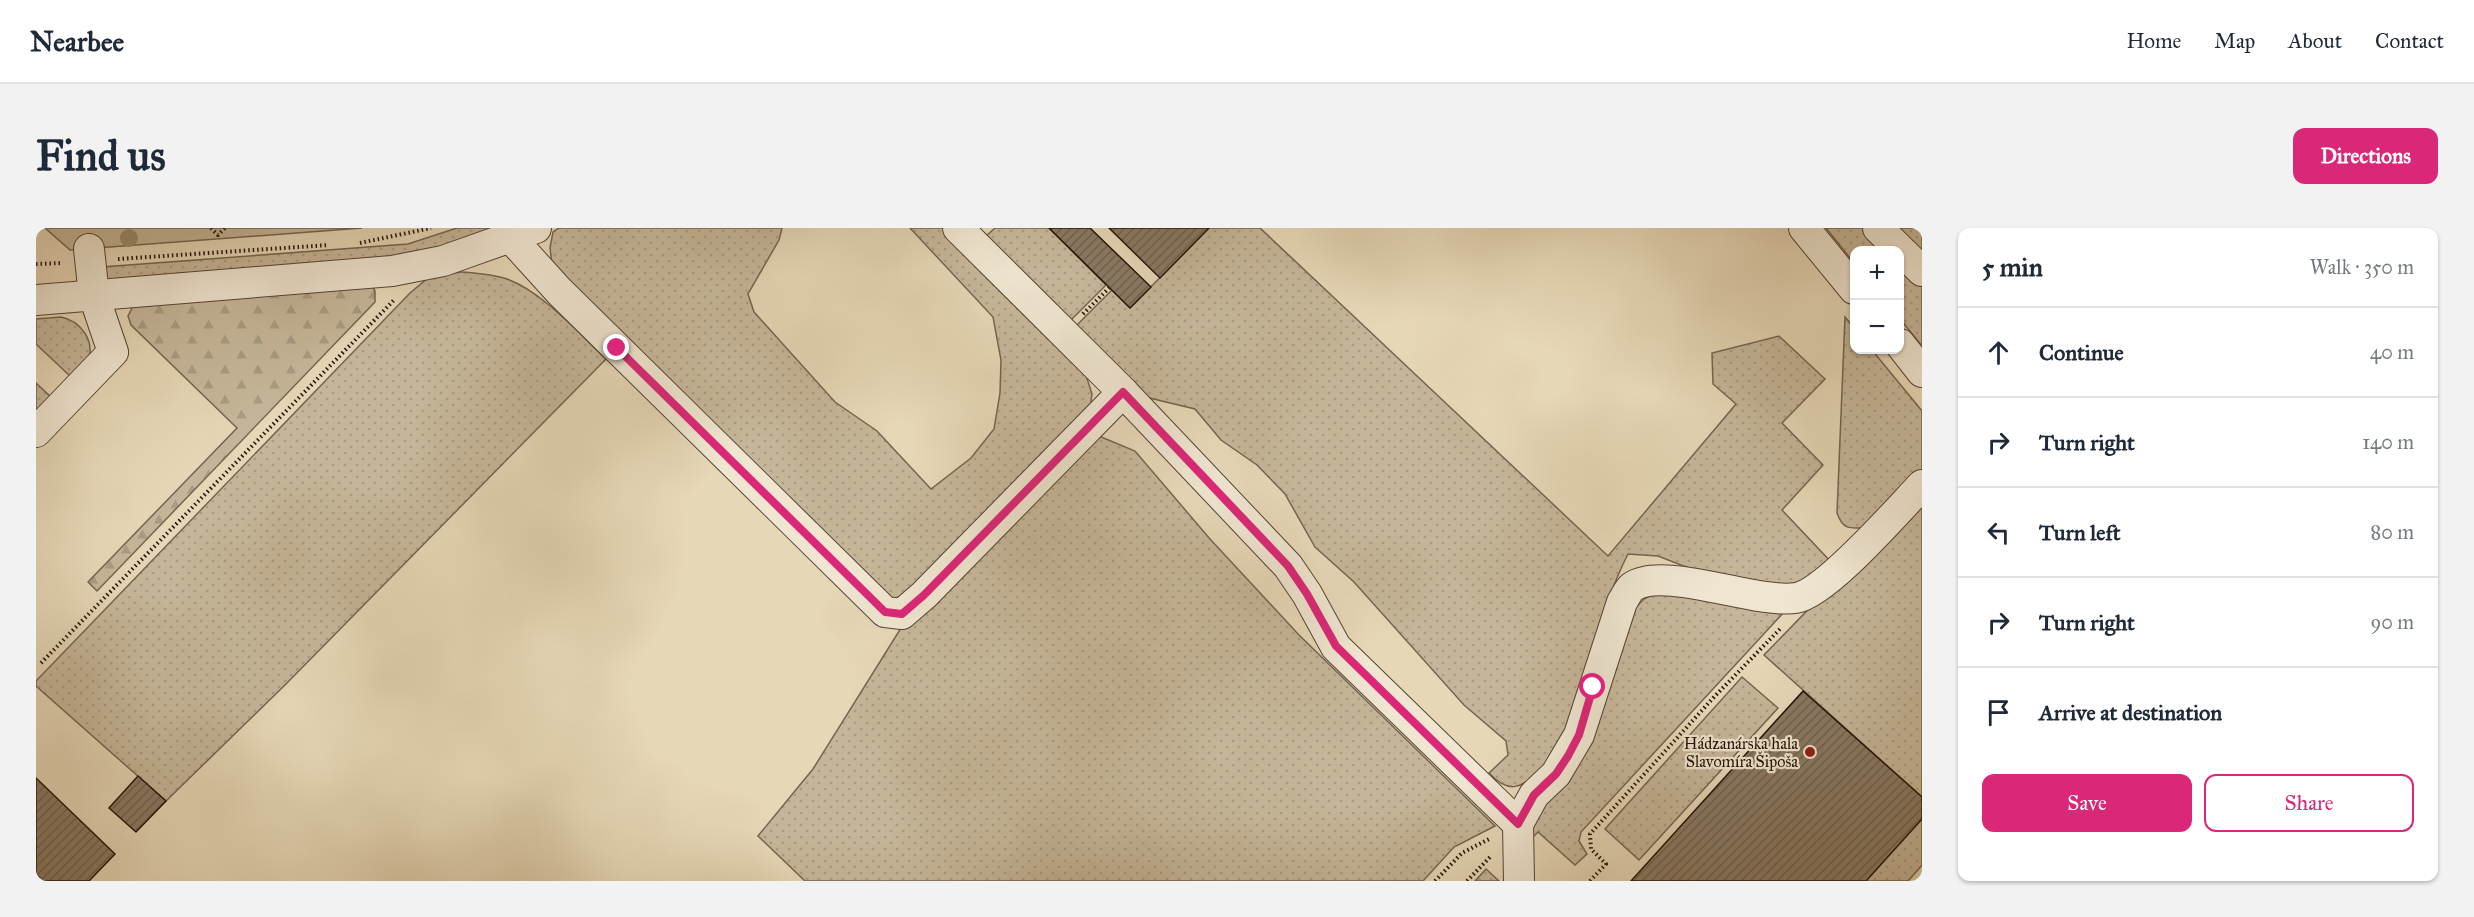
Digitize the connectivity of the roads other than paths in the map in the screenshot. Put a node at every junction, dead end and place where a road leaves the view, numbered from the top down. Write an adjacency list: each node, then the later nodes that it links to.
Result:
1 (1804, 228): 7 (street)
2 (1878, 228): 6 (street)
3 (523, 232): 8 (street); 12 (street)
4 (971, 232): 12 (street)
5 (90, 255): 8 (street)
6 (1922, 271)
7 (1850, 284)
8 (94, 296): 9 (street); 13 (street)
9 (36, 300)
10 (1904, 350): 11 (street)
11 (1922, 372)
12 (1123, 392): 15 (street)
13 (36, 432)
14 (1922, 485): 15 (street)
15 (1518, 824): 16 (street)
16 (1519, 881)

